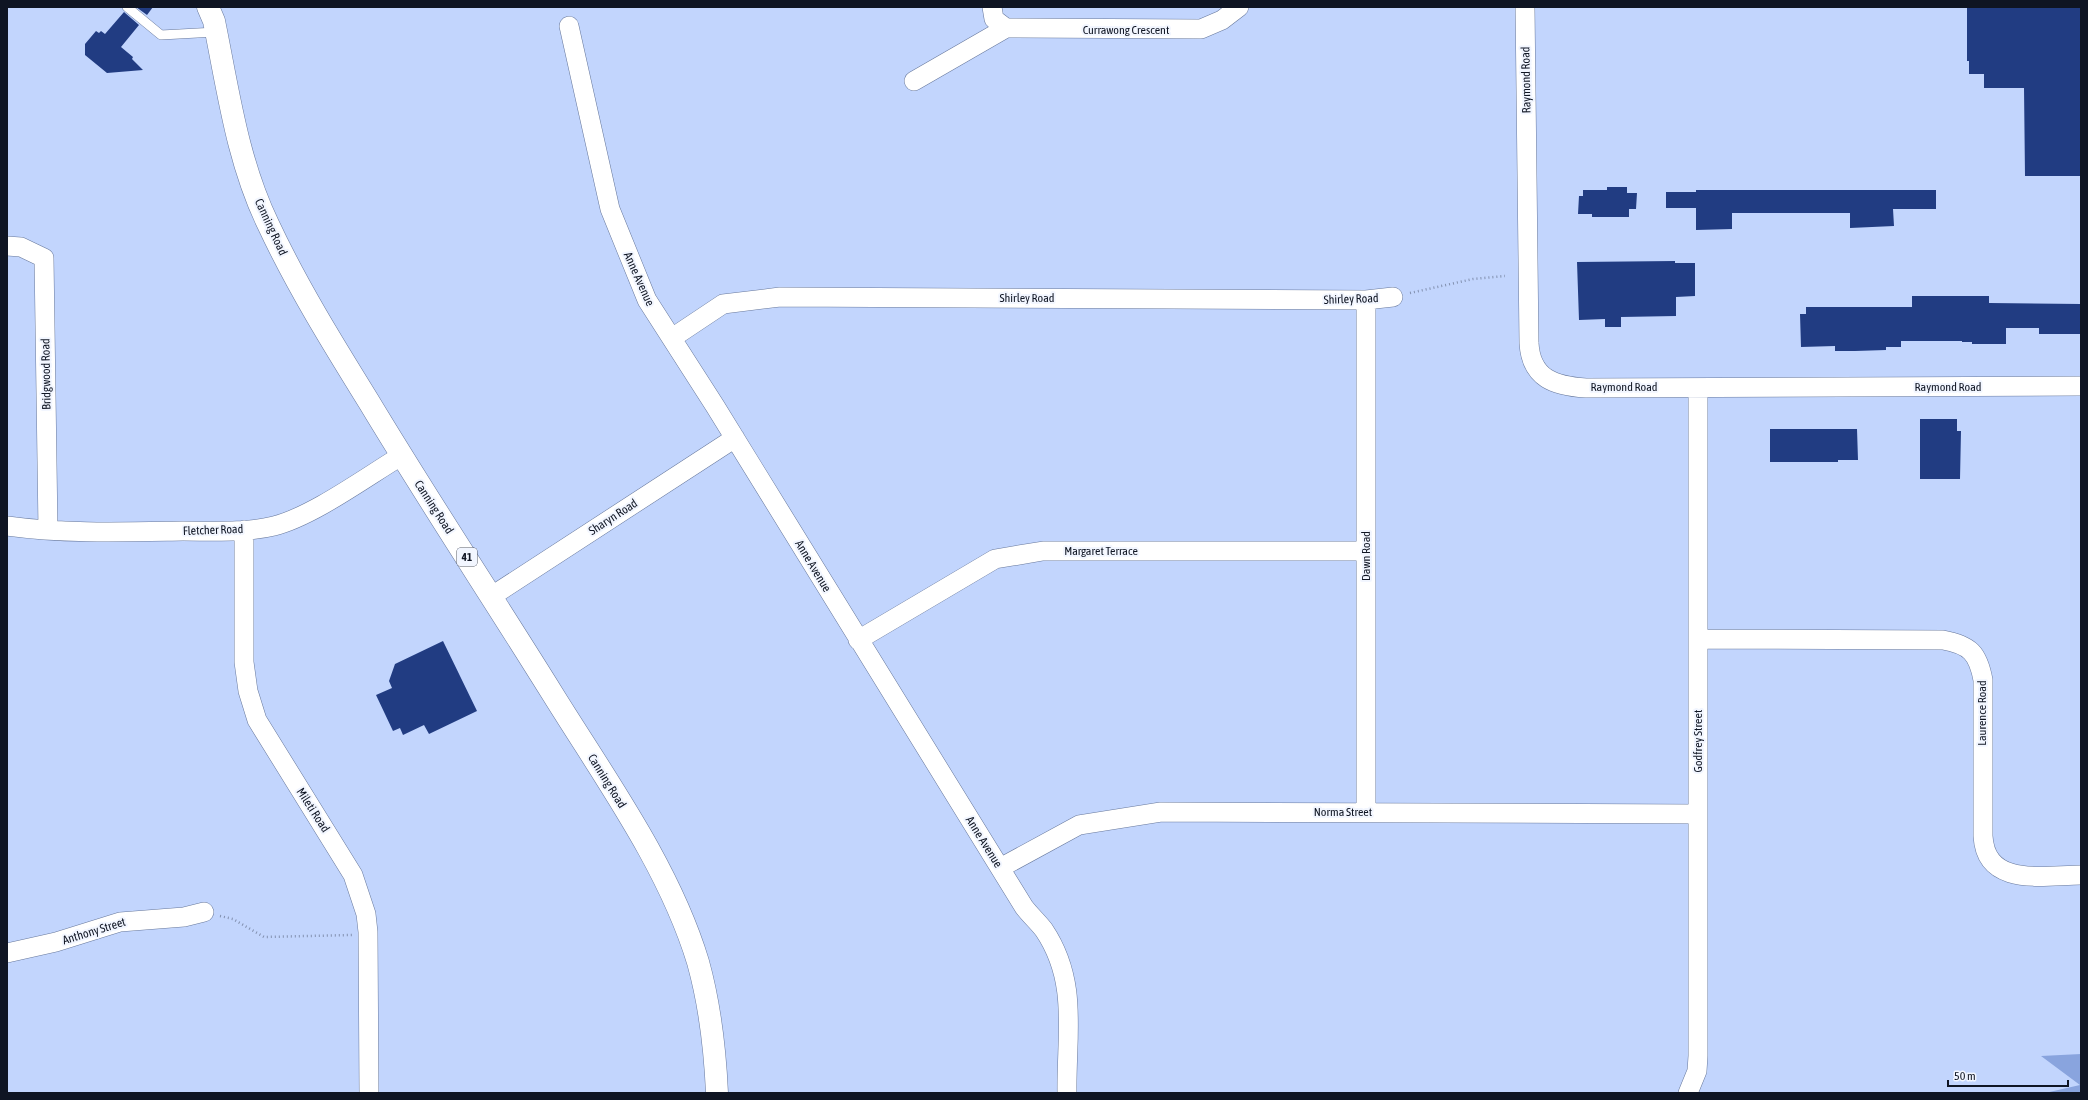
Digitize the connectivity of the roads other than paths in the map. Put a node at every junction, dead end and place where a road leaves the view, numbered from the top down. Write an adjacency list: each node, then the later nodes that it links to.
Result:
1 (127, 7): 5 (lane)
2 (992, 7): 7 (street)
3 (1239, 7): 7 (street, Currawong Crescent)
4 (1525, 7): 14 (street, Raymond Road)
5 (214, 17): 16 (main road, Canning Road / 41)
6 (569, 26): 12 (street, Anne Avenue)
7 (1006, 28): 8 (street)
8 (914, 81)
9 (7, 246): 18 (street, Bridgwood Road)
10 (1393, 297): 11 (street, Shirley Road)
11 (1366, 300): 12 (street, Shirley Road); 20 (street, Dawn Road)
12 (672, 338): 15 (street, Anne Avenue)
13 (2081, 386): 14 (street, Raymond Road)
14 (1698, 388): 22 (street, Godfrey Street)
15 (735, 438): 21 (street, Sharyn Road); 23 (street, Anne Avenue)
16 (401, 456): 19 (street, Fletcher Road); 21 (main road, Canning Road / 41)
17 (7, 526): 18 (street, Fletcher Road)
18 (48, 530): 19 (street, Fletcher Road)
19 (244, 530): 30 (street, Mileti Road)
20 (1366, 551): 23 (street, Margaret Terrace); 24 (street, Dawn Road)
21 (492, 596): 31 (main road, Canning Road / 41)
22 (1699, 639): 25 (street, Godfrey Street); 27 (street, Laurence Road)
23 (858, 640): 26 (street, Anne Avenue)
24 (1366, 812): 25 (street, Norma Street); 26 (street, Norma Street)
25 (1698, 814): 33 (street, Godfrey Street)
26 (1000, 868): 32 (street, Anne Avenue)
27 (2081, 876)
28 (204, 912): 29 (street, Anthony Street)
29 (7, 953)
30 (369, 1093)
31 (716, 1093)
32 (1067, 1093)
33 (1688, 1093)

